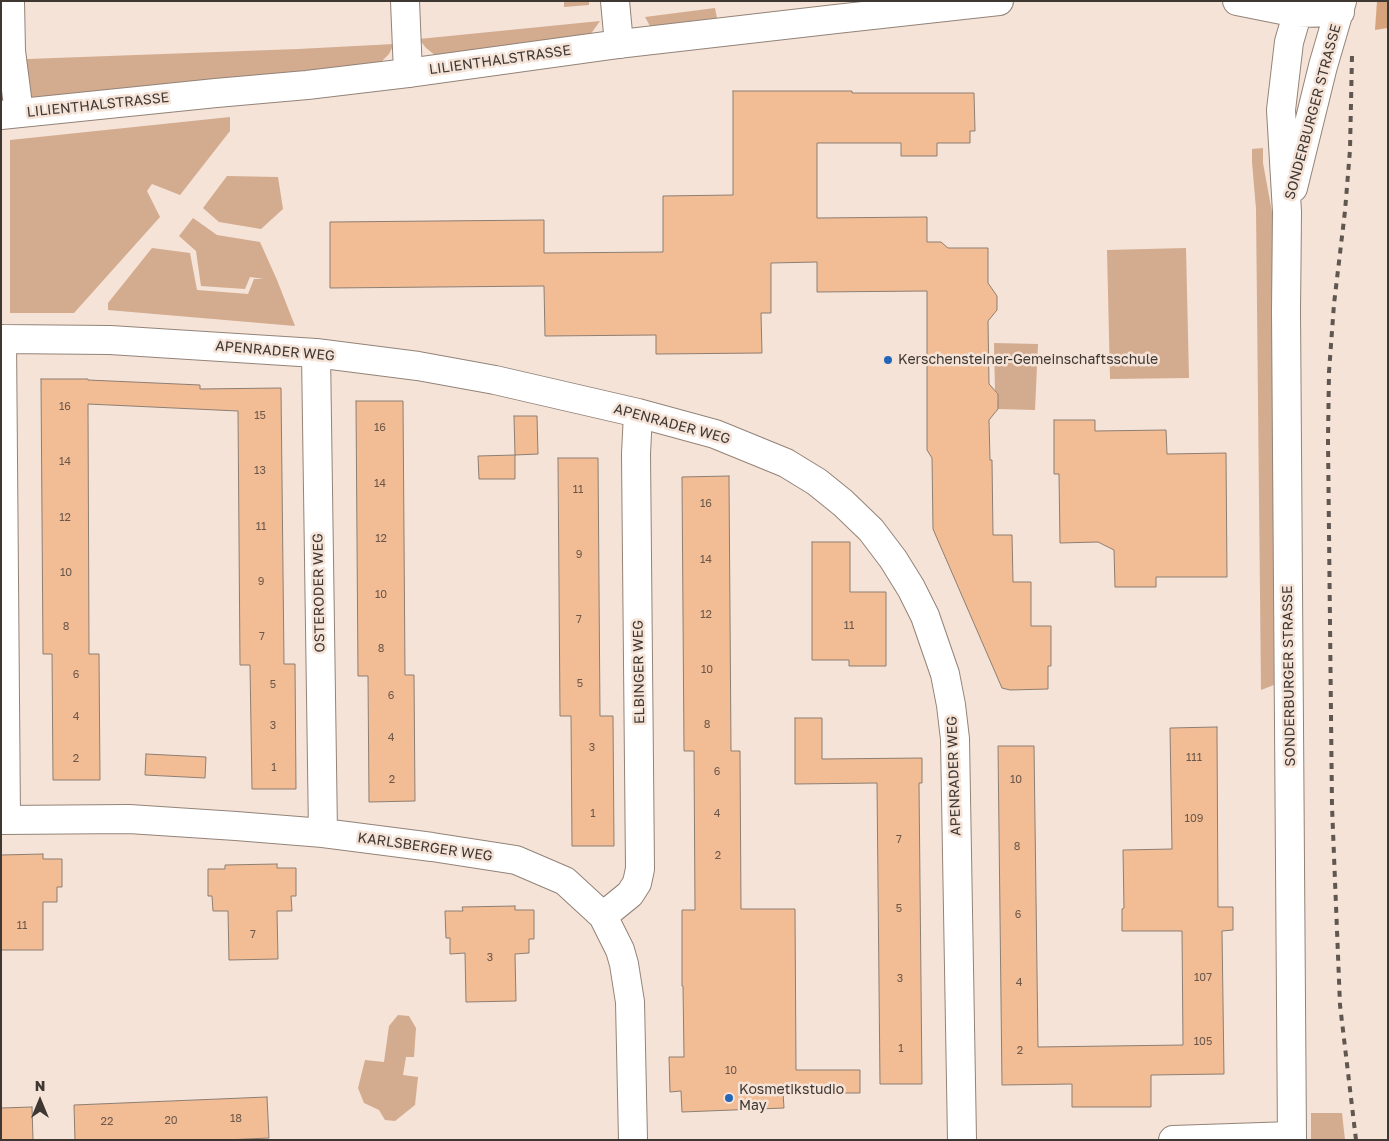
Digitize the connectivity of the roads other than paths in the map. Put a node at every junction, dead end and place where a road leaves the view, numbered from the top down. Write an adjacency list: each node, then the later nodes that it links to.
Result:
1 (10, 1): 10 (street)
2 (405, 1): 9 (street)
3 (615, 1): 8 (street)
4 (998, 1): 8 (street, LILIENTHALSTRASSE)
5 (1237, 1): 7 (street)
6 (1337, 5): 7 (street); 11 (street, SONDERBURGER STRASSE)
7 (1299, 7): 11 (street, SONDERBURGER STRASSE)
8 (619, 44): 9 (street, LILIENTHALSTRASSE)
9 (408, 73): 10 (street, LILIENTHALSTRASSE)
10 (10, 114)
11 (1286, 212): 18 (street, SONDERBURGER STRASSE)
12 (1, 339): 13 (street, APENRADER WEG); 15 (street)
13 (316, 353): 14 (street, APENRADER WEG); 16 (street, OSTERODER WEG)
14 (638, 414): 17 (street, ELBINGER WEG); 20 (street, APENRADER WEG)
15 (4, 820): 16 (street, KARLSBERGER WEG)
16 (323, 832): 17 (street, KARLSBERGER WEG)
17 (603, 916): 19 (street, KARLSBERGER WEG)
18 (1292, 1138): 21 (street)
19 (634, 1140)
20 (962, 1140)
21 (1173, 1140)

